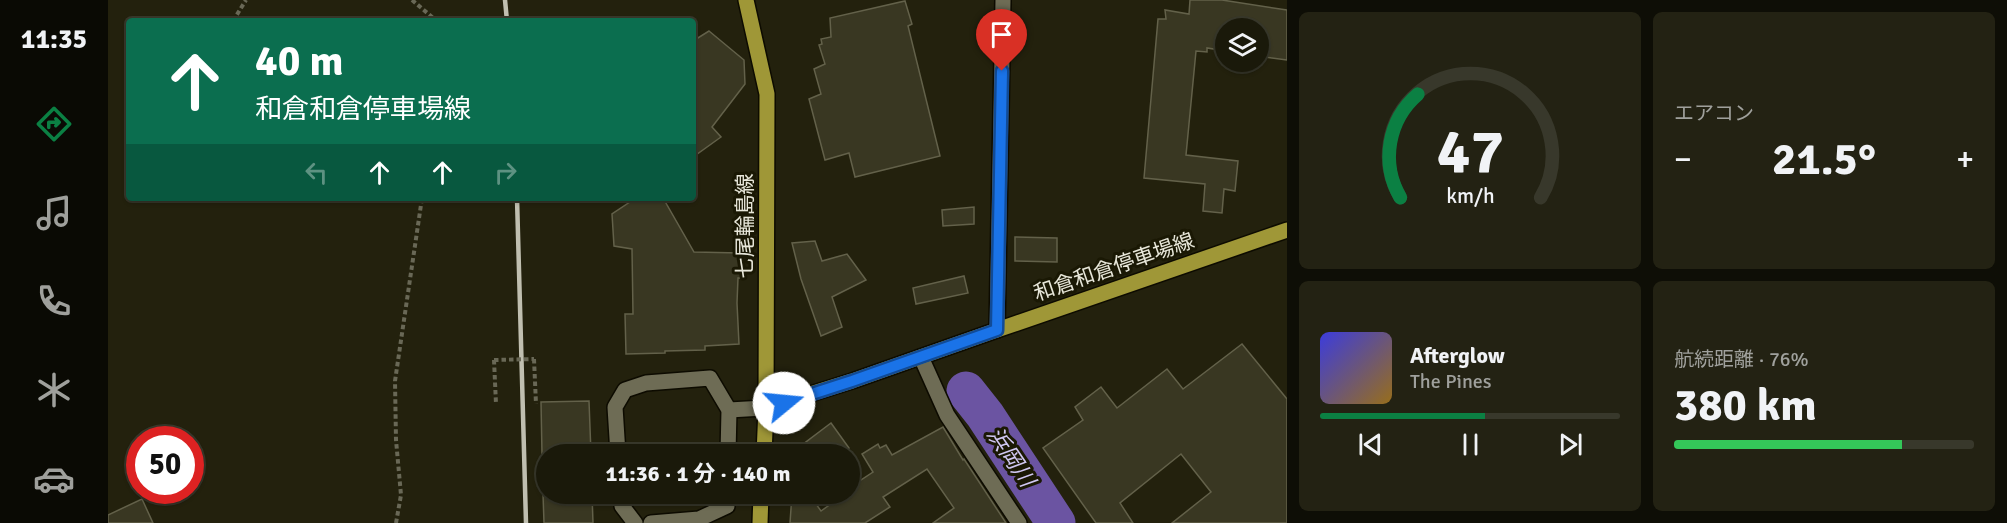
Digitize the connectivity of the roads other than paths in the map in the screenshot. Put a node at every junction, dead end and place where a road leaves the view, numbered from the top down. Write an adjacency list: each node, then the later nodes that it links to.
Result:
1 (746, 0): 6 (main road, 七尾輪島線)
2 (1003, 0): 4 (street)
3 (1287, 230): 4 (main road, 和倉和倉停車場線)
4 (997, 330): 5 (main road, 和倉和倉停車場線)
5 (921, 357): 6 (main road, 和倉和倉停車場線); 18 (street)
6 (766, 408): 7 (street); 10 (main road, 七尾輪島線)
7 (729, 410): 8 (street); 9 (street)
8 (617, 444)
9 (728, 444)
10 (764, 444)
11 (622, 504): 15 (street)
12 (727, 504): 14 (street)
13 (761, 504): 17 (main road)
14 (714, 518): 16 (street)
15 (631, 521)
16 (651, 523)
17 (760, 523)
18 (1019, 523)

